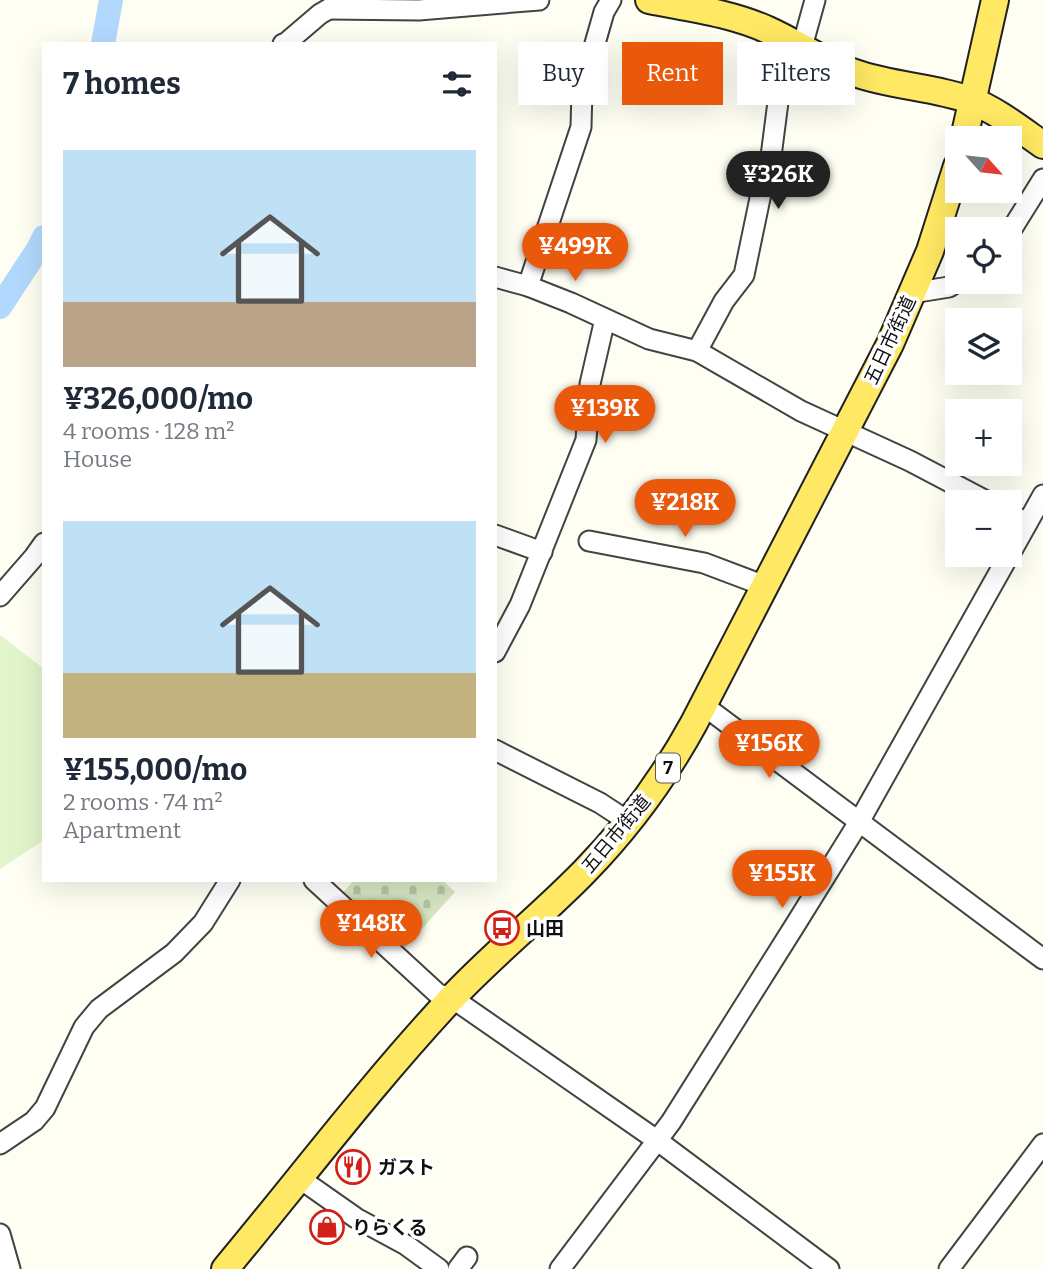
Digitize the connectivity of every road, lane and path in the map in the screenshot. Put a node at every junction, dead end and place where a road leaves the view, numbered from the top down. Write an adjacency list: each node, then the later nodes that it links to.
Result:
1 (539, 0): 6 (street)
2 (611, 0): 19 (street)
3 (649, 0): 8 (main road)
4 (815, 0): 9 (street)
5 (995, 0): 11 (main road)
6 (336, 5): 7 (street)
7 (287, 42)
8 (793, 42)
9 (800, 42)
10 (855, 74): 11 (main road)
11 (973, 101): 13 (main road); 14 (main road)
12 (778, 105): 23 (street)
13 (967, 126)
14 (1043, 145)
15 (1043, 179): 17 (street)
16 (945, 203): 21 (main road, 五日市街道 / 7)
17 (1019, 217)
18 (497, 278): 19 (street)
19 (528, 286): 22 (street)
20 (945, 288): 21 (street)
21 (912, 293): 24 (main road, 五日市街道 / 7)
22 (605, 318): 23 (street); 31 (street)
23 (697, 351): 24 (street)
24 (845, 431): 25 (street); 33 (main road, 五日市街道 / 7)
25 (965, 490)
26 (1043, 495): 27 (street)
27 (1022, 514)
28 (497, 536): 31 (street)
29 (589, 541): 33 (street)
30 (42, 546): 34 (street)
31 (542, 552): 35 (street)
32 (1002, 567): 39 (street)
33 (765, 586): 36 (main road, 五日市街道 / 7)
34 (0, 597)
35 (497, 648)
36 (703, 705): 38 (main road, 五日市街道 / 7); 39 (street)
37 (497, 751): 38 (street)
38 (629, 822): 43 (main road, 五日市街道 / 7)
39 (859, 822): 42 (street); 44 (street)
40 (229, 882): 45 (street)
41 (316, 882): 43 (street)
42 (1043, 959)
43 (452, 998): 44 (street); 47 (main road, 五日市街道 / 7)
44 (657, 1141): 52 (street); 53 (street)
45 (0, 1144)
46 (1043, 1144): 54 (street)
47 (299, 1178): 49 (main road, 五日市街道 / 7); 51 (street)
48 (0, 1234): 50 (street)
49 (233, 1266)
50 (10, 1269)
51 (439, 1269)
52 (561, 1269)
53 (829, 1269)
54 (949, 1269)

